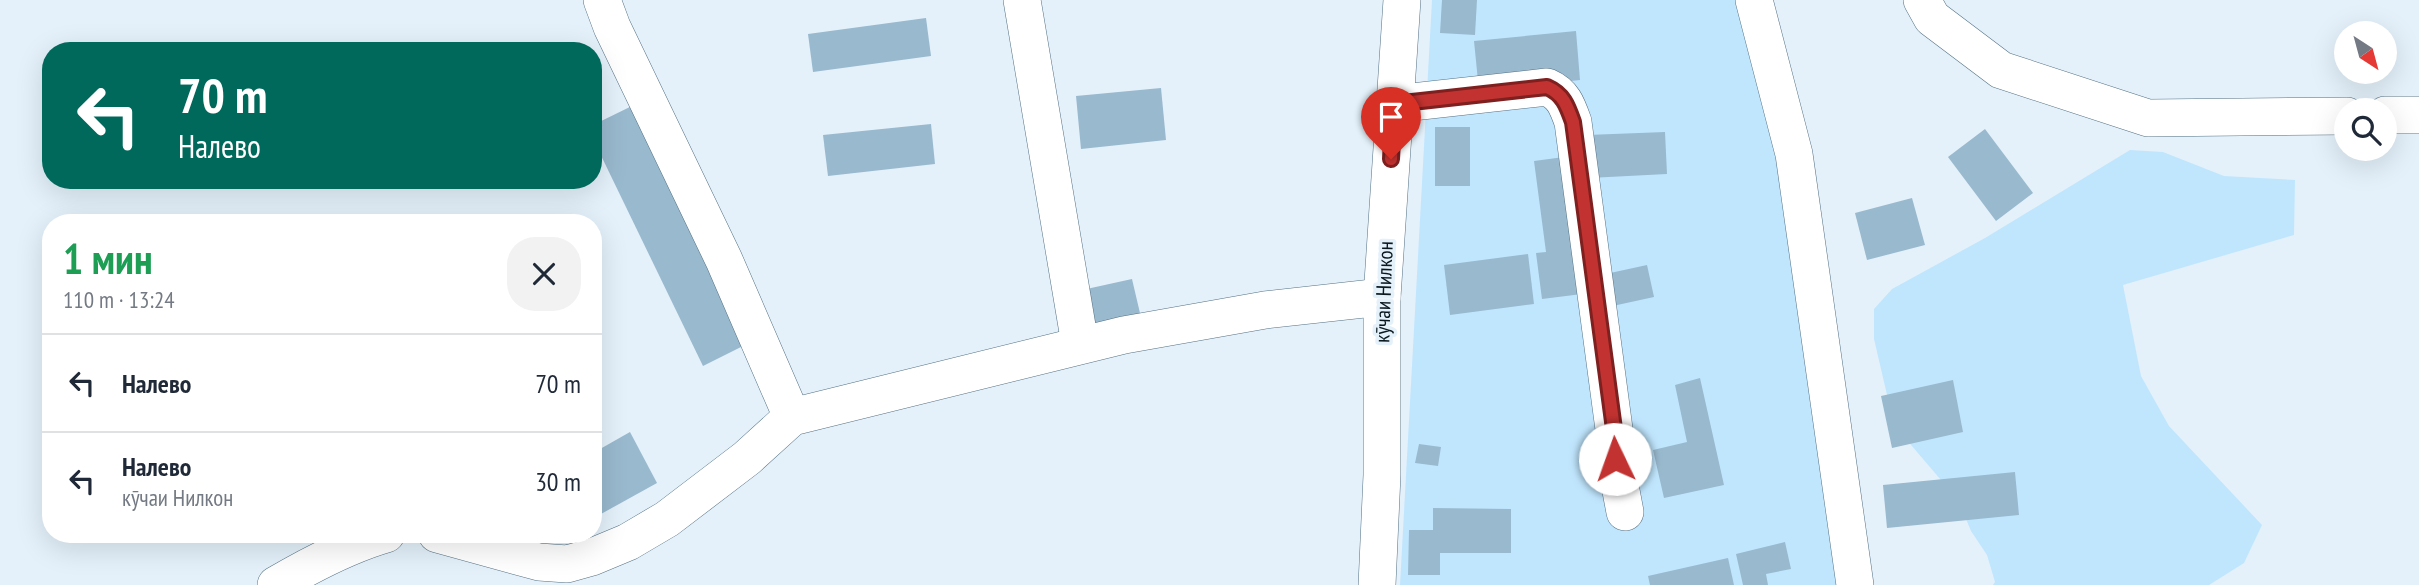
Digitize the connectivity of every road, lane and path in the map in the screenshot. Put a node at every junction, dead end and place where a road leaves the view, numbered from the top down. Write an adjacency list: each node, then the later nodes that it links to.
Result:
1 (602, 0): 12 (street)
2 (1022, 0): 11 (street)
3 (1402, 0): 6 (street, кӯчаи Нилкон)
4 (1754, 0): 18 (street)
5 (1922, 0): 8 (street)
6 (1394, 104): 10 (street, кӯчаи Нилкон); 13 (street)
7 (2419, 115): 9 (street)
8 (2334, 116)
9 (2397, 116)
10 (1382, 298): 11 (street); 17 (street, кӯчаи Нилкон)
11 (1080, 344): 12 (street)
12 (792, 417): 15 (street)
13 (1625, 512)
14 (360, 543): 16 (street)
15 (466, 543)
16 (276, 585)
17 (1377, 585)
18 (1856, 585)

